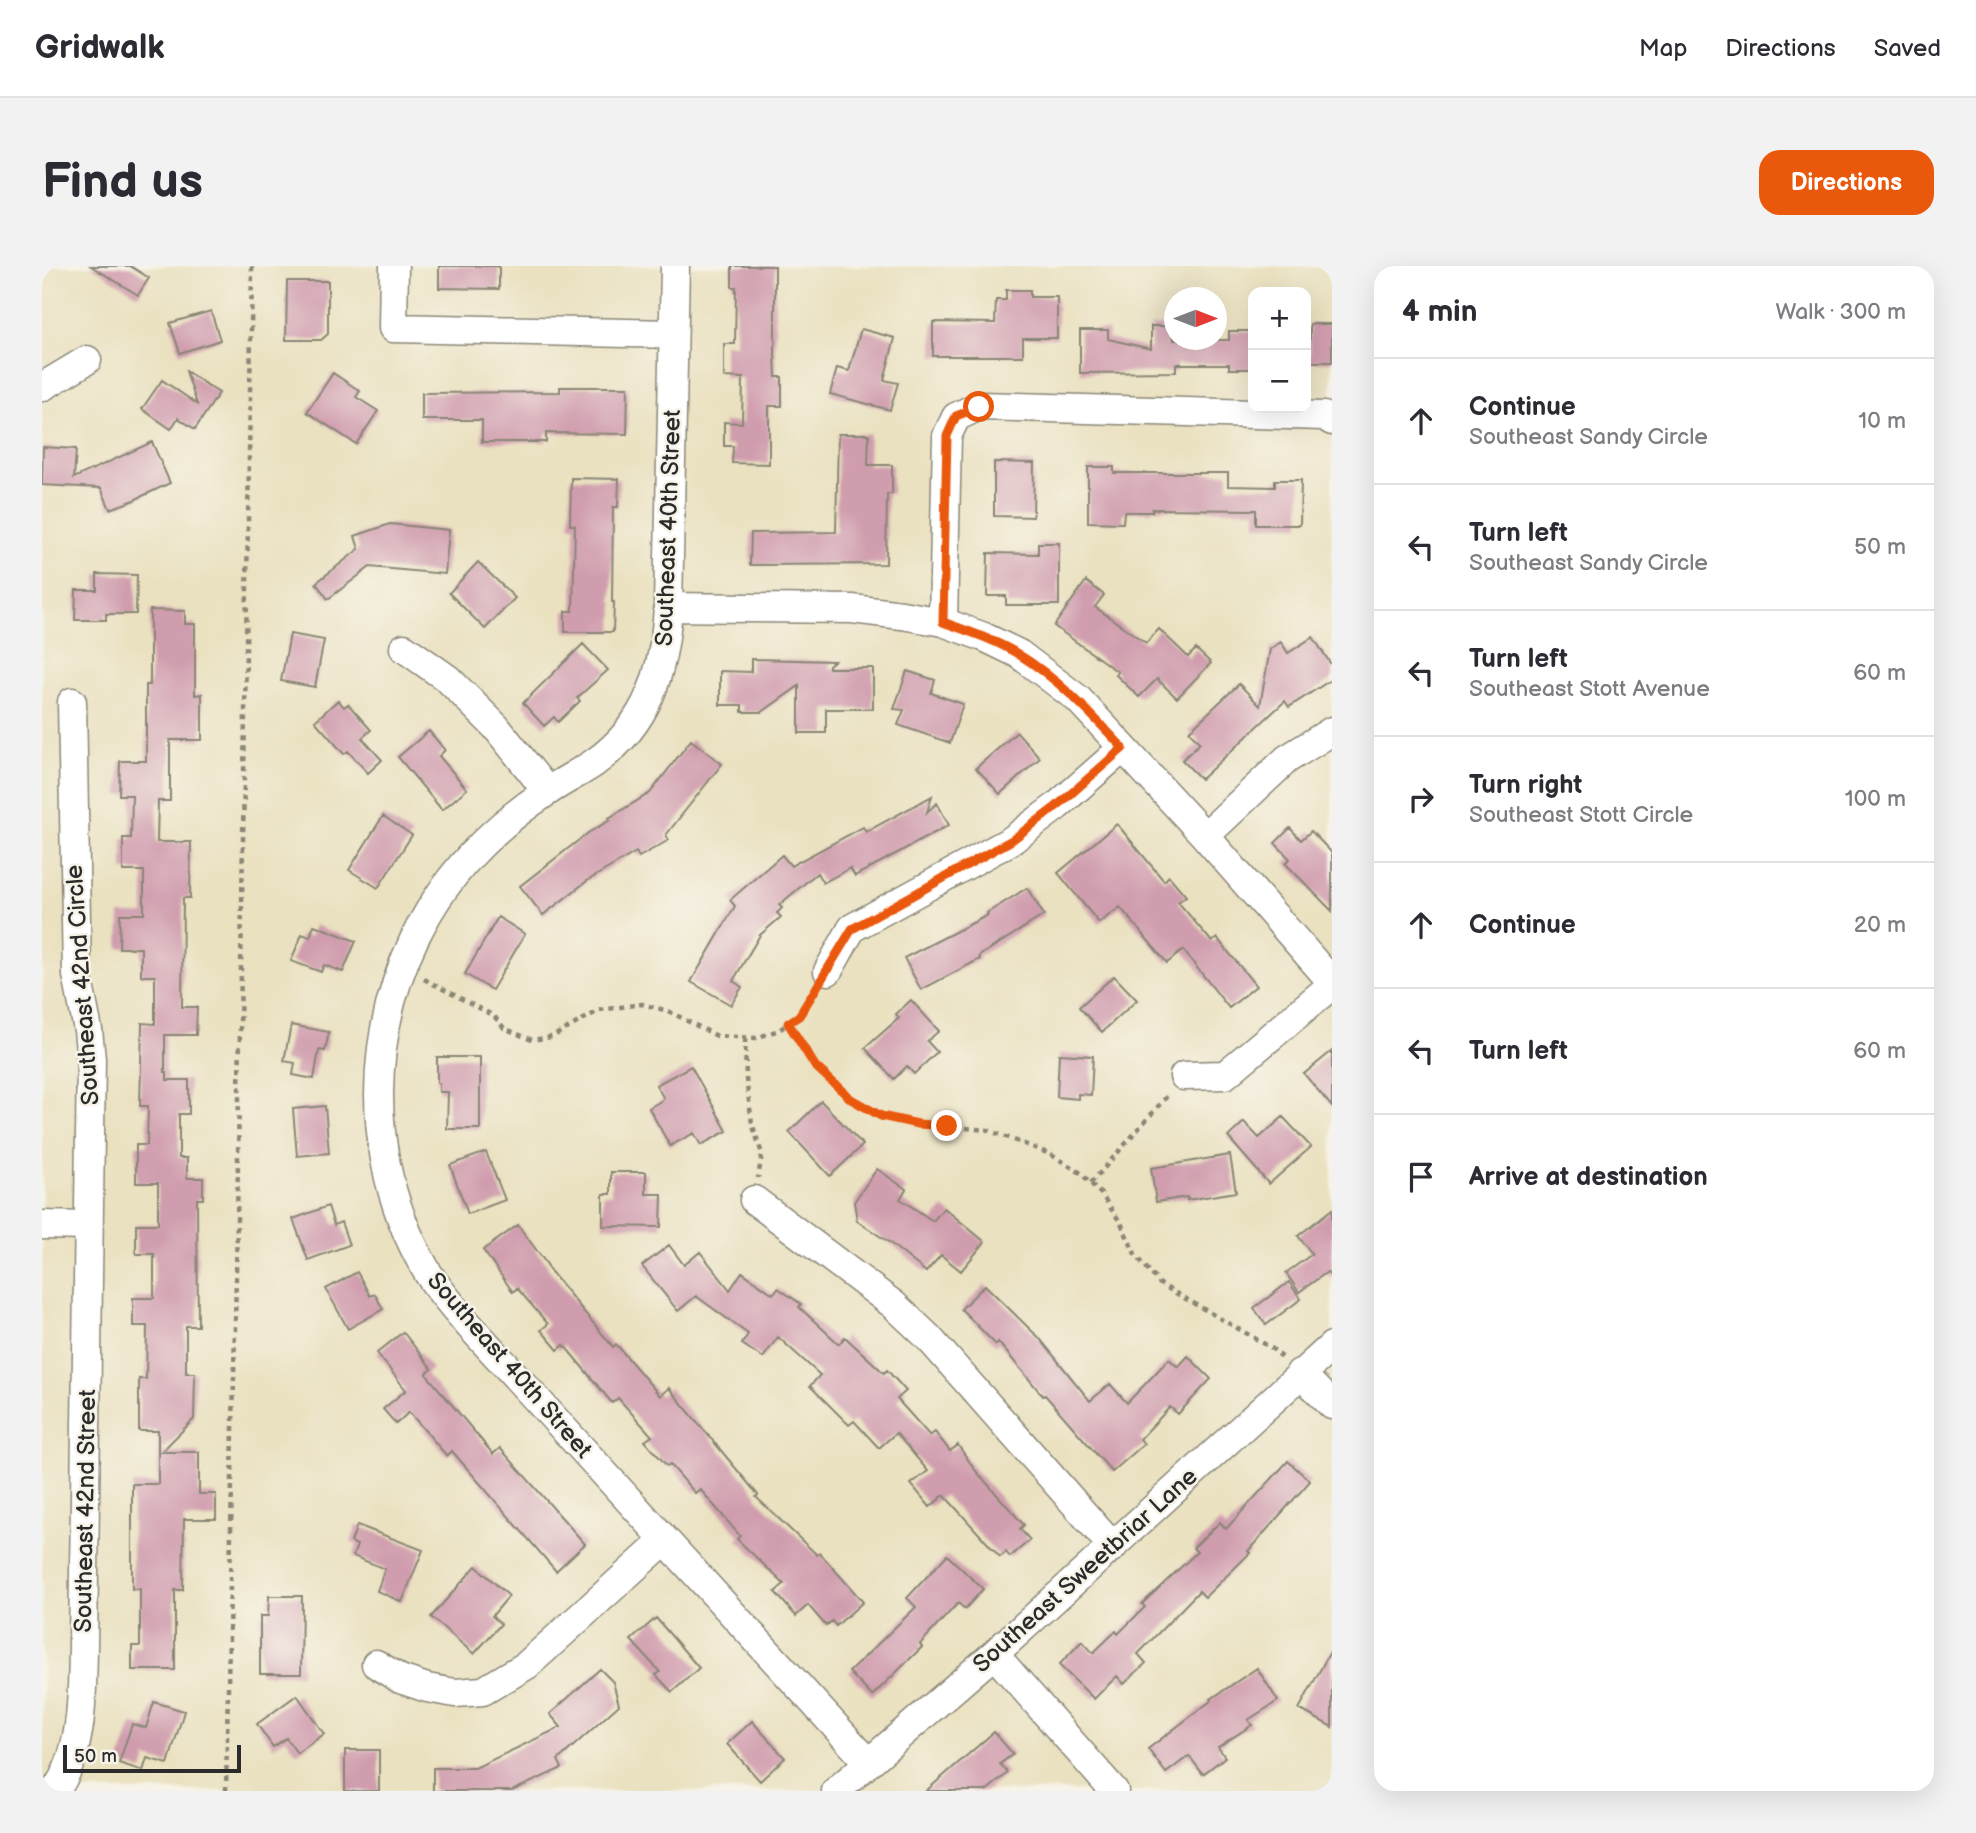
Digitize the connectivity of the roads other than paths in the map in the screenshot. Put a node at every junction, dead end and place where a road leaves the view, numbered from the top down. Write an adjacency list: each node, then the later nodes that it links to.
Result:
1 (394, 266): 3 (street)
2 (675, 266): 3 (street, Southeast 40th Street)
3 (673, 334): 7 (street, Southeast 40th Street)
4 (87, 360): 5 (street)
5 (42, 387)
6 (1332, 421): 8 (street)
7 (668, 607): 8 (street); 13 (street, Southeast 40th Street)
8 (943, 622): 12 (street)
9 (404, 648): 13 (street)
10 (72, 702): 20 (street, Southeast 42nd Circle)
11 (1332, 731): 14 (street)
12 (1123, 748): 14 (street); 15 (street)
13 (547, 791): 24 (street, Southeast 40th Street)
14 (1205, 836): 16 (street)
15 (828, 971)
16 (1332, 983): 17 (street)
17 (1184, 1076)
18 (754, 1200): 25 (street)
19 (42, 1225): 20 (street)
20 (88, 1226): 29 (street, Southeast 42nd Street)
21 (1332, 1346): 22 (street, Southeast Sweetbriar Lane)
22 (1300, 1373): 23 (street); 25 (street, Southeast Sweetbriar Lane)
23 (1332, 1405)
24 (665, 1540): 27 (street); 28 (street, Southeast 40th Street)
25 (1113, 1547): 26 (street, Southeast Sweetbriar Lane)
26 (994, 1654): 28 (street, Southeast Sweetbriar Lane); 31 (street)
27 (376, 1664)
28 (868, 1762): 30 (street, Southeast Sweetbriar Lane)
29 (55, 1791)
30 (836, 1791)
31 (1114, 1791)

